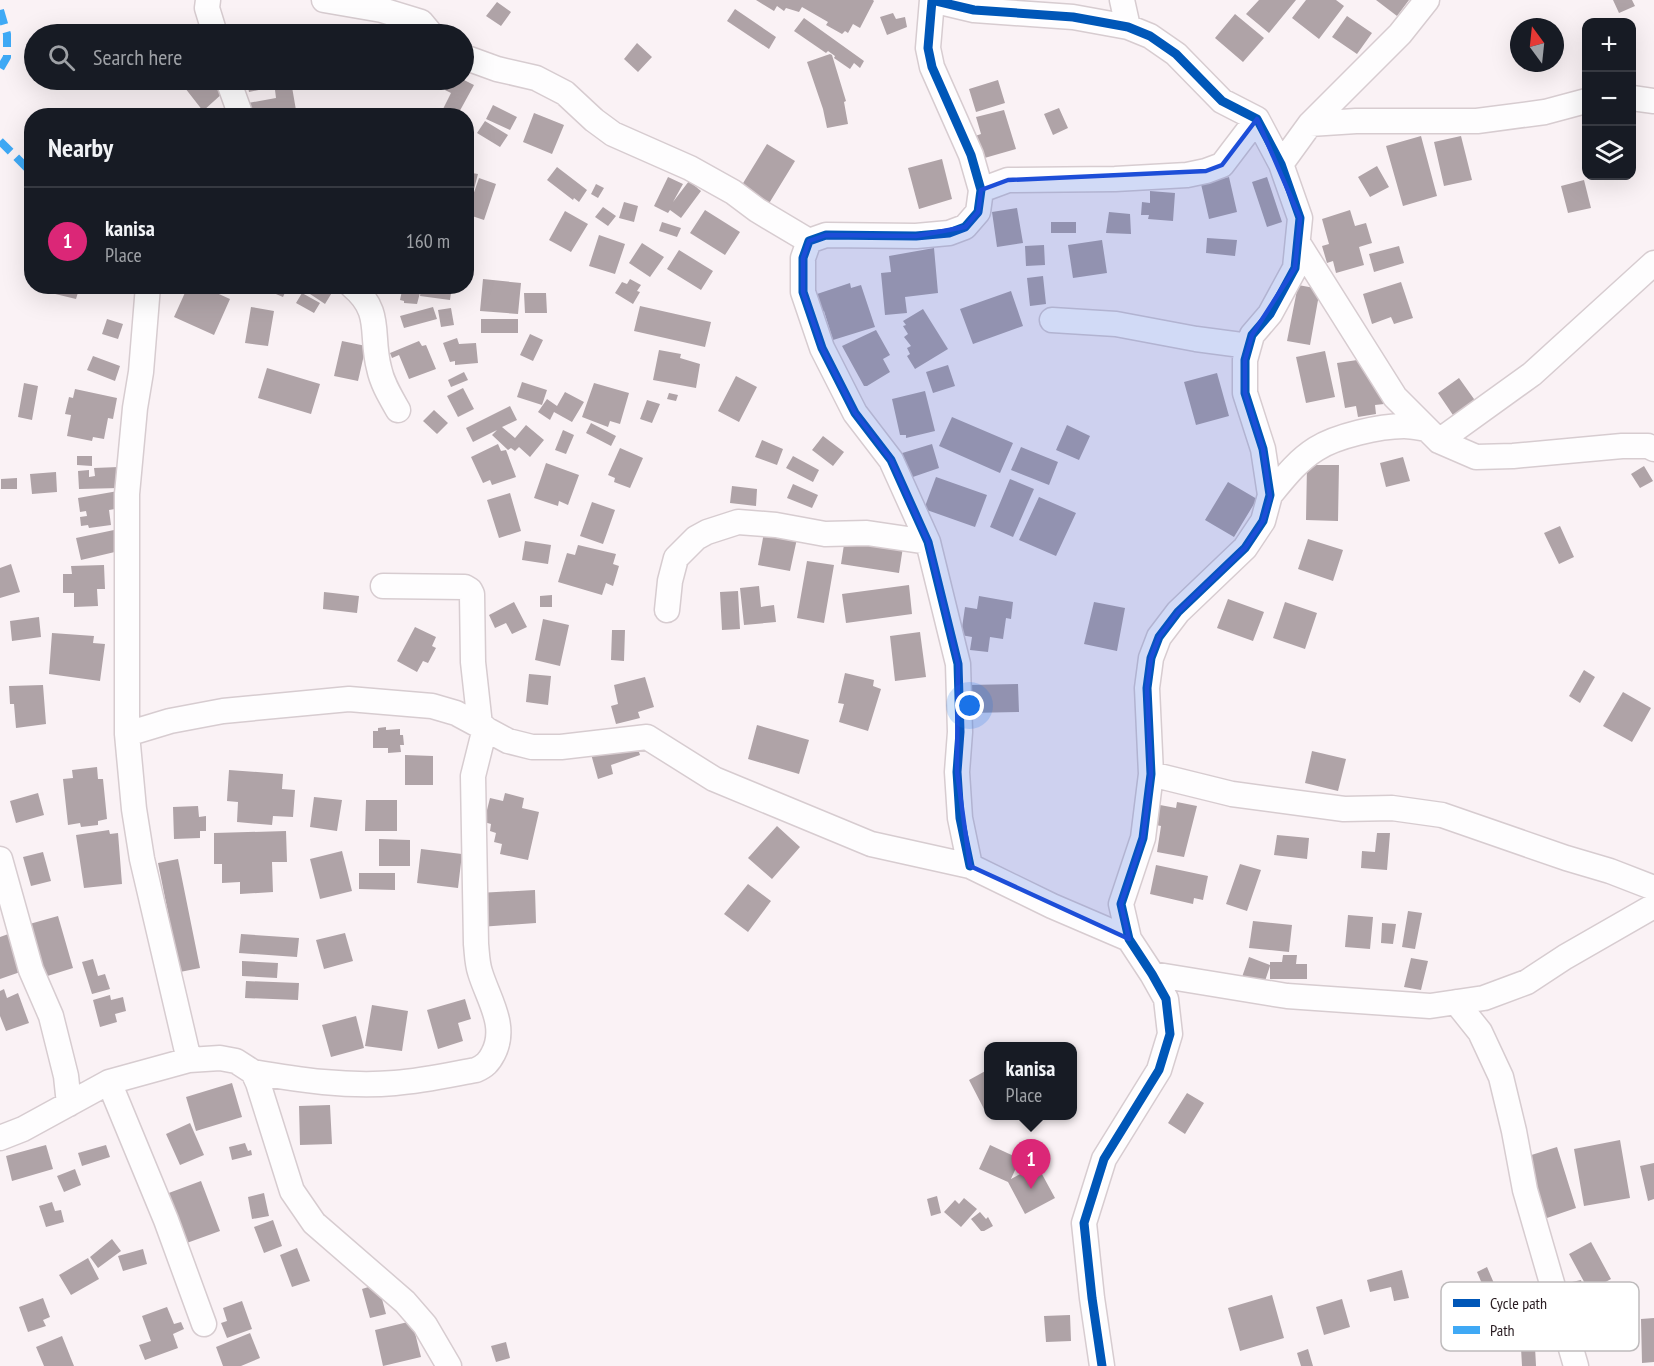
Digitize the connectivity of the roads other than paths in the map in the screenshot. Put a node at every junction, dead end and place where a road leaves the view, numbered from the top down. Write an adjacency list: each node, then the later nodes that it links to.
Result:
1 (208, 0): 6 (street)
2 (324, 0): 7 (street)
3 (1122, 0): 8 (street)
4 (1427, 0): 16 (street)
5 (1023, 7): 8 (street); 18 (street)
6 (212, 24)
7 (423, 24)
8 (1128, 27): 15 (street)
9 (474, 61): 19 (street)
10 (232, 90): 14 (street)
11 (1636, 99): 12 (street)
12 (1654, 101)
13 (1582, 102): 16 (street)
14 (238, 108)
15 (1257, 119): 17 (street); 18 (street)
16 (1310, 124): 17 (street)
17 (1281, 164): 20 (street)
18 (981, 190): 19 (street)
19 (809, 241): 30 (street)
20 (1298, 243): 25 (street); 27 (street)
21 (1654, 263): 27 (street)
22 (147, 294): 34 (street)
23 (361, 294): 26 (street)
24 (1052, 320): 25 (street)
25 (1249, 346): 29 (street)
26 (398, 410)
27 (1433, 435): 28 (street); 29 (street)
28 (1654, 449)
29 (1270, 495): 35 (street)
30 (928, 542): 32 (street); 37 (street)
31 (383, 586): 33 (street)
32 (667, 610)
33 (482, 726): 34 (street); 37 (street); 44 (street)
34 (127, 734): 43 (street)
35 (1151, 774): 38 (street); 40 (street)
36 (0, 859): 46 (street)
37 (970, 867): 40 (street)
38 (1654, 888)
39 (1654, 906): 42 (street)
40 (1129, 939): 41 (street)
41 (1152, 974): 42 (street); 52 (street)
42 (1456, 1002): 48 (street)
43 (189, 1060): 44 (street); 45 (street)
44 (253, 1072): 51 (street)
45 (109, 1082): 46 (street); 49 (street)
46 (69, 1104): 47 (street)
47 (0, 1138)
48 (1552, 1282)
49 (204, 1324)
50 (1572, 1351): 53 (street)
51 (449, 1366)
52 (1102, 1366)
53 (1576, 1366)

